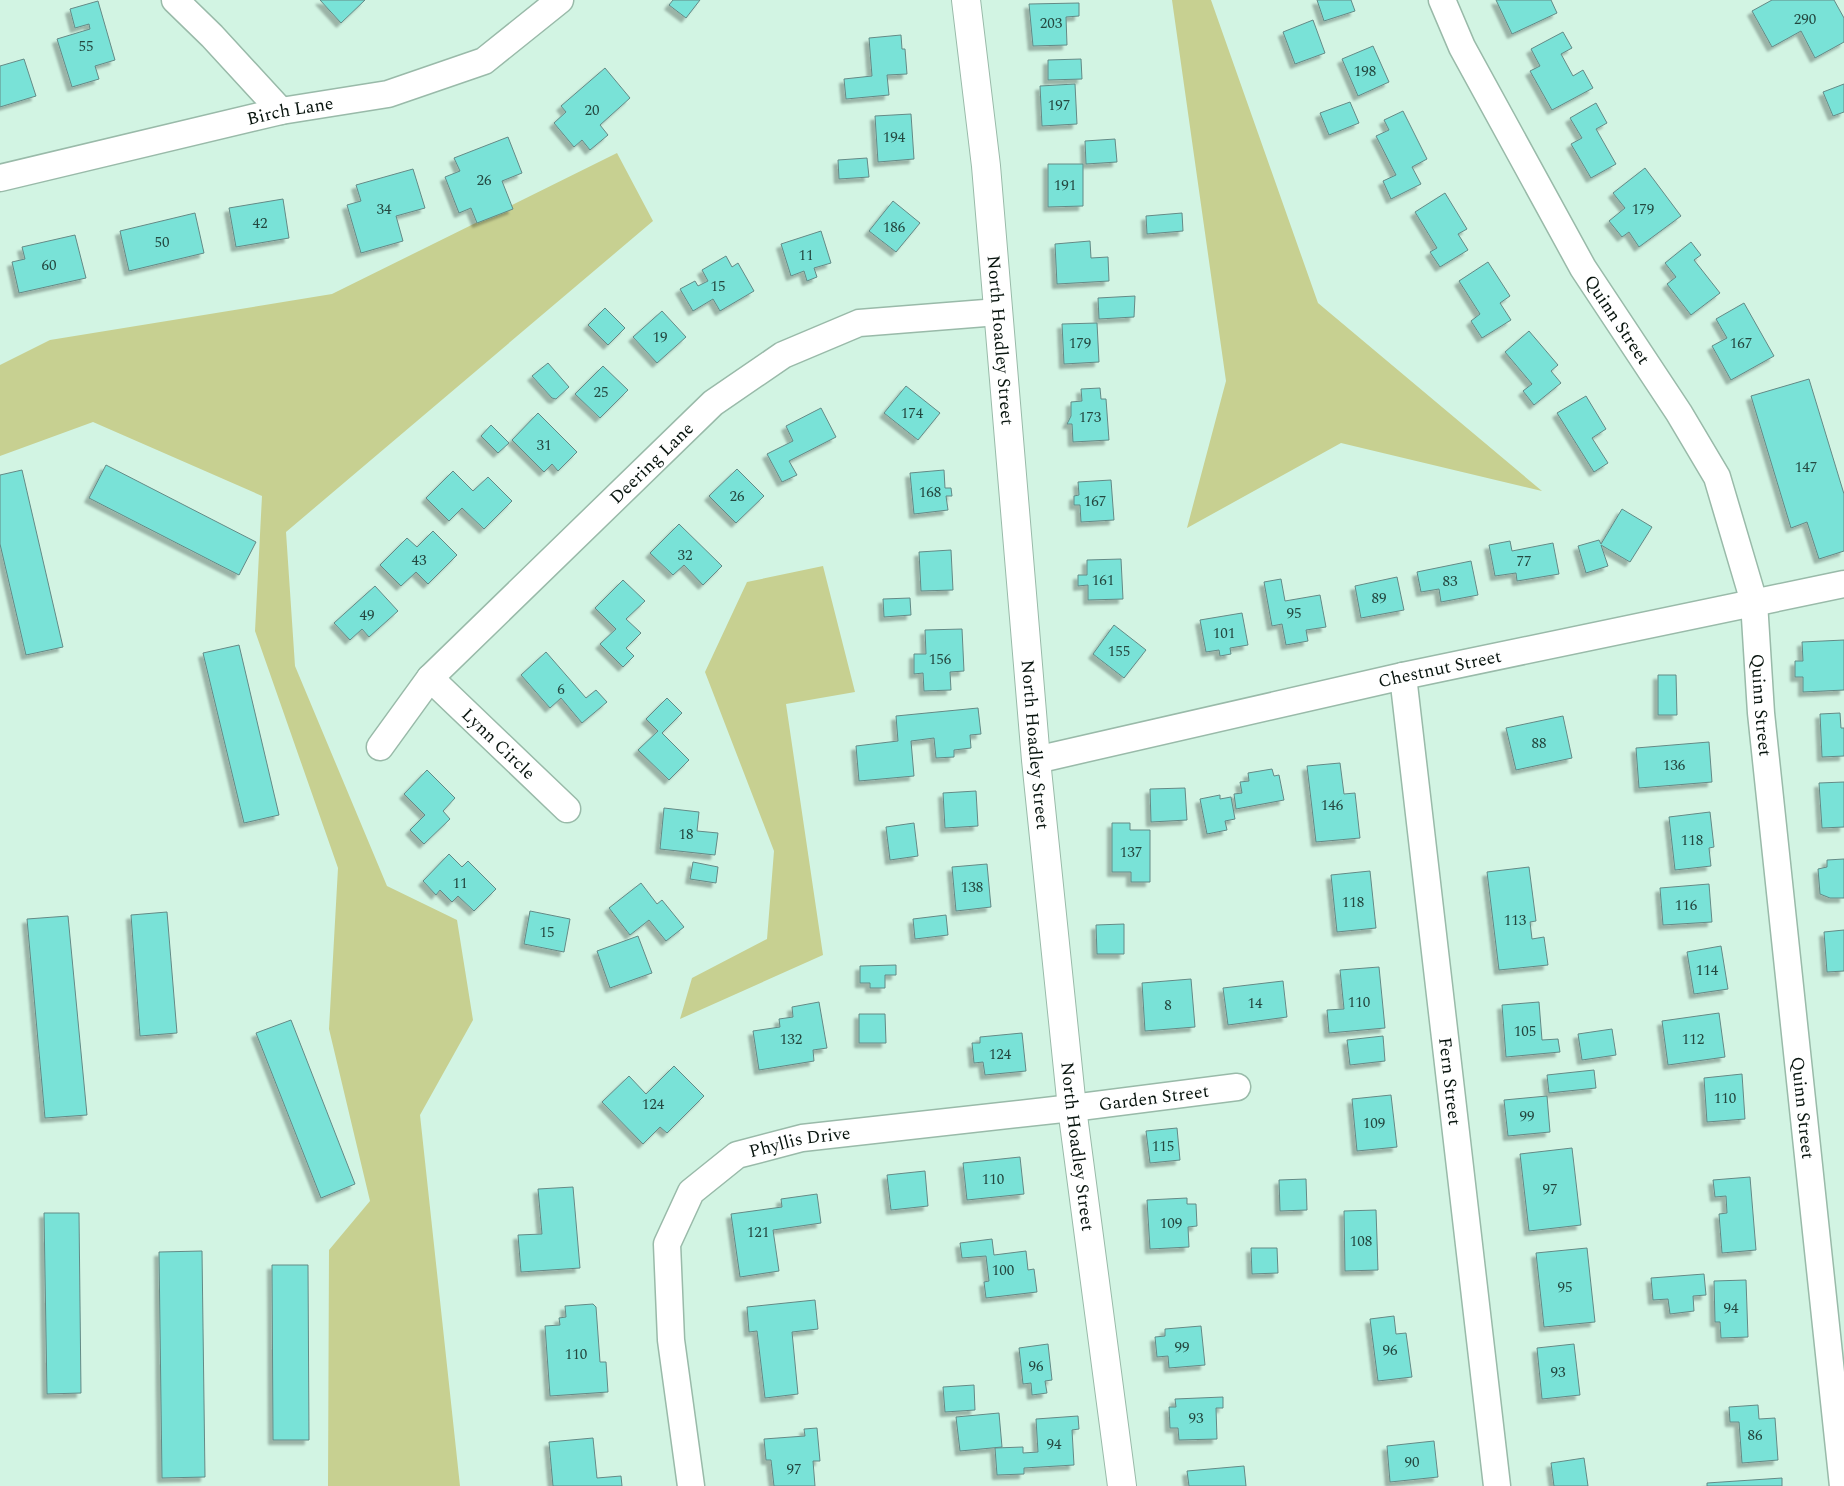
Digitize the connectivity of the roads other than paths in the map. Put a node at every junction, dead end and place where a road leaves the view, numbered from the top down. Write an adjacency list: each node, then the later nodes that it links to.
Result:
1 (175, 0): 5 (street)
2 (560, 0): 5 (street, Birch Lane)
3 (966, 0): 7 (street, North Hoadley Street)
4 (1442, 0): 9 (street, Quinn Street)
5 (282, 111): 6 (street, Birch Lane)
6 (0, 178)
7 (998, 312): 11 (street, Deering Lane); 13 (street, North Hoadley Street)
8 (1844, 584): 9 (street, Chestnut Street)
9 (1754, 602): 10 (street, Chestnut Street); 20 (street, Quinn Street)
10 (1403, 676): 13 (street, Chestnut Street); 19 (street, Fern Street)
11 (430, 678): 12 (street, Deering Lane); 14 (street, Lynn Circle)
12 (380, 747)
13 (1036, 760): 16 (street, North Hoadley Street)
14 (567, 808)
15 (1237, 1086): 16 (street, Garden Street)
16 (1072, 1108): 17 (street, Phyllis Drive); 18 (street, North Hoadley Street)
17 (691, 1486)
18 (1122, 1486)
19 (1497, 1486)
20 (1843, 1486)

